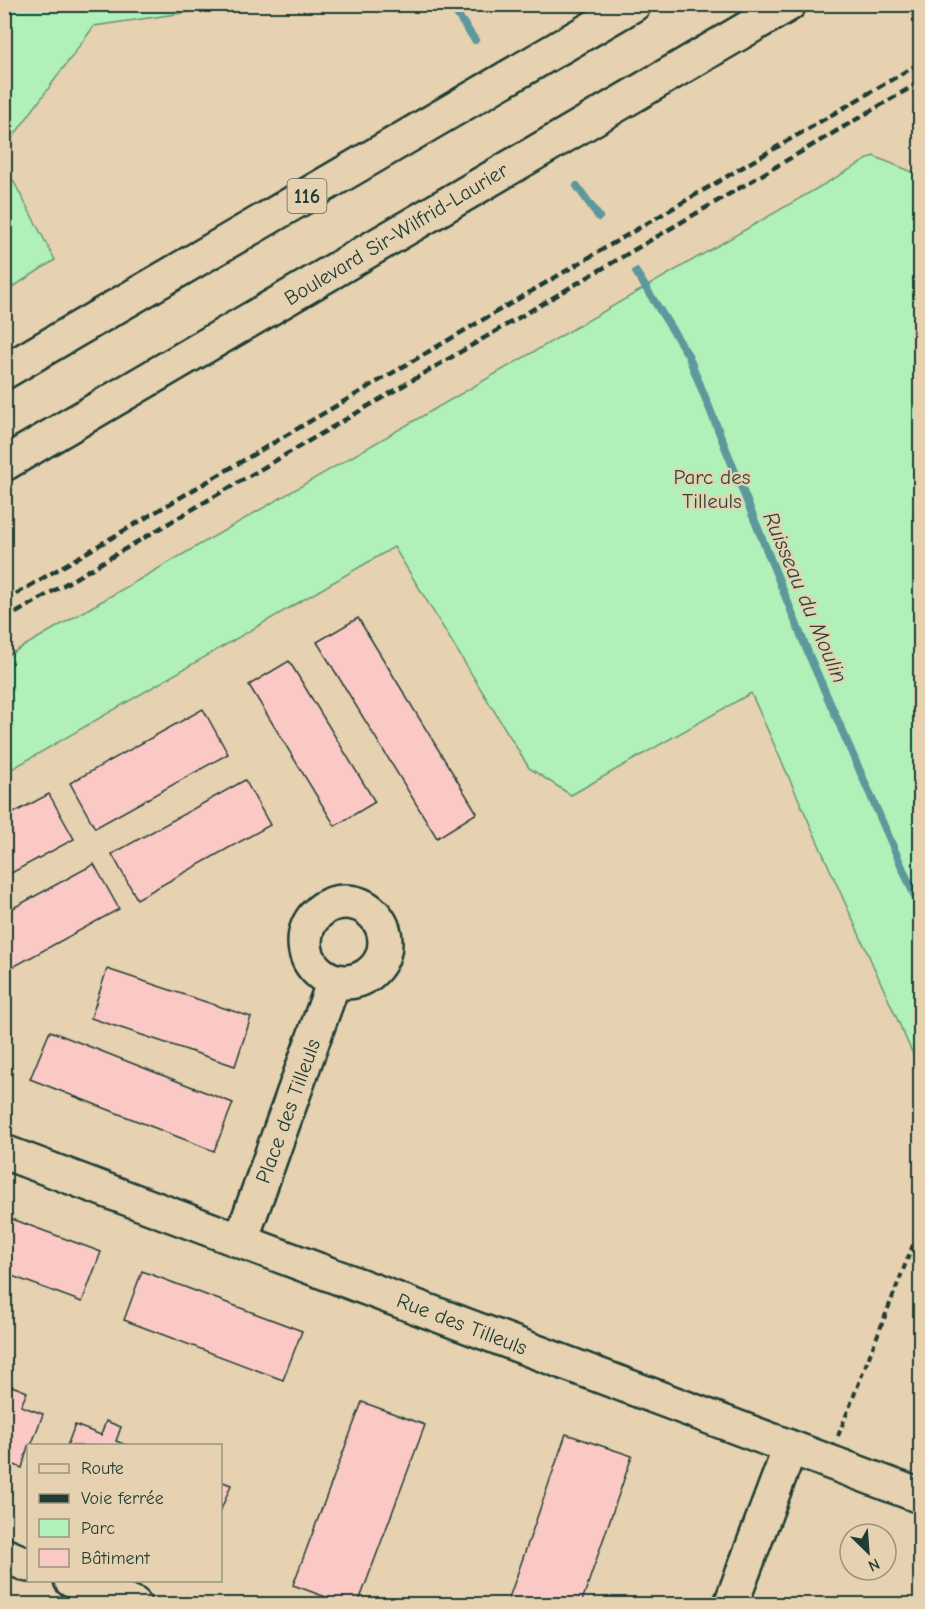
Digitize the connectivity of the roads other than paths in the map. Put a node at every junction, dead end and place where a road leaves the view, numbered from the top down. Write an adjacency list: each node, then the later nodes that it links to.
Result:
1 (634, 4): 3 (main road, 116)
2 (789, 4): 4 (main road, Boulevard Sir-Wilfrid-Laurier)
3 (4, 372)
4 (4, 464)
5 (334, 981): 7 (main road, Place des Tilleuls)
6 (4, 1152): 7 (main road, Rue des Tilleuls)
7 (241, 1240): 8 (main road, Rue des Tilleuls)
8 (790, 1448): 9 (main road, Rue des Tilleuls); 14 (main road)
9 (921, 1496)
10 (4, 1556): 11 (main road)
11 (27, 1565)
12 (74, 1582): 13 (main road)
13 (134, 1605)
14 (731, 1605)

